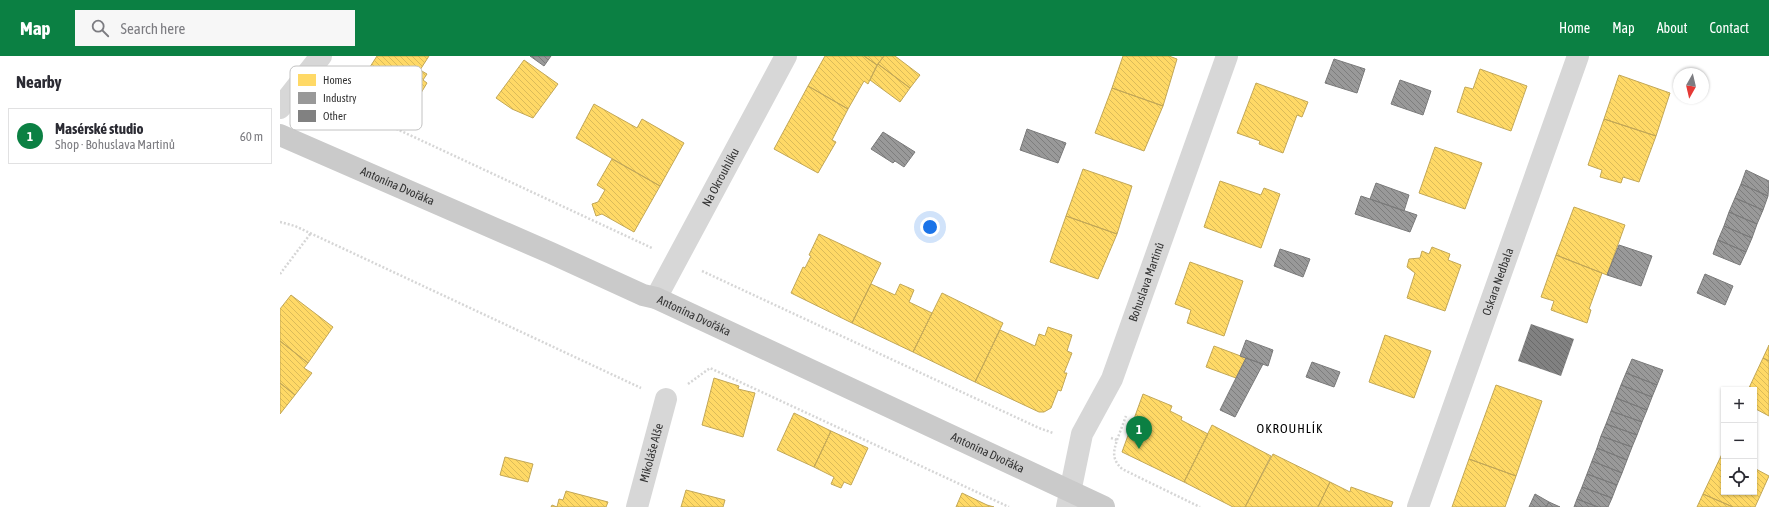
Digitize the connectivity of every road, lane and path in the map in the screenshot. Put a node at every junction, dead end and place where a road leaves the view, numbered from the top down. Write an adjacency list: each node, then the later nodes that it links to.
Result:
1 (321, 56): 5 (street)
2 (786, 56): 12 (street, Na Okrouhlíku)
3 (1227, 56): 16 (street, Bohuslava Martinů)
4 (1578, 56): 22 (street, Oskara Nedbala)
5 (313, 66)
6 (290, 95): 7 (street)
7 (280, 108)
8 (399, 130): 12 (path)
9 (280, 135): 14 (main road, Antonína Dvořáka)
10 (280, 222): 11 (path)
11 (311, 234): 13 (path); 15 (path)
12 (677, 260): 14 (street, Na Okrouhlíku); 16 (path)
13 (280, 274)
14 (656, 298): 17 (main road, Antonína Dvořáka)
15 (666, 399): 18 (street, Mikoláše Alše); 19 (path)
16 (1084, 428): 17 (street, Bohuslava Martinů); 21 (path)
17 (1069, 499): 20 (main road, Antonína Dvořáka)
18 (637, 507)
19 (1009, 507)
20 (1104, 507)
21 (1200, 507)
22 (1418, 507)

